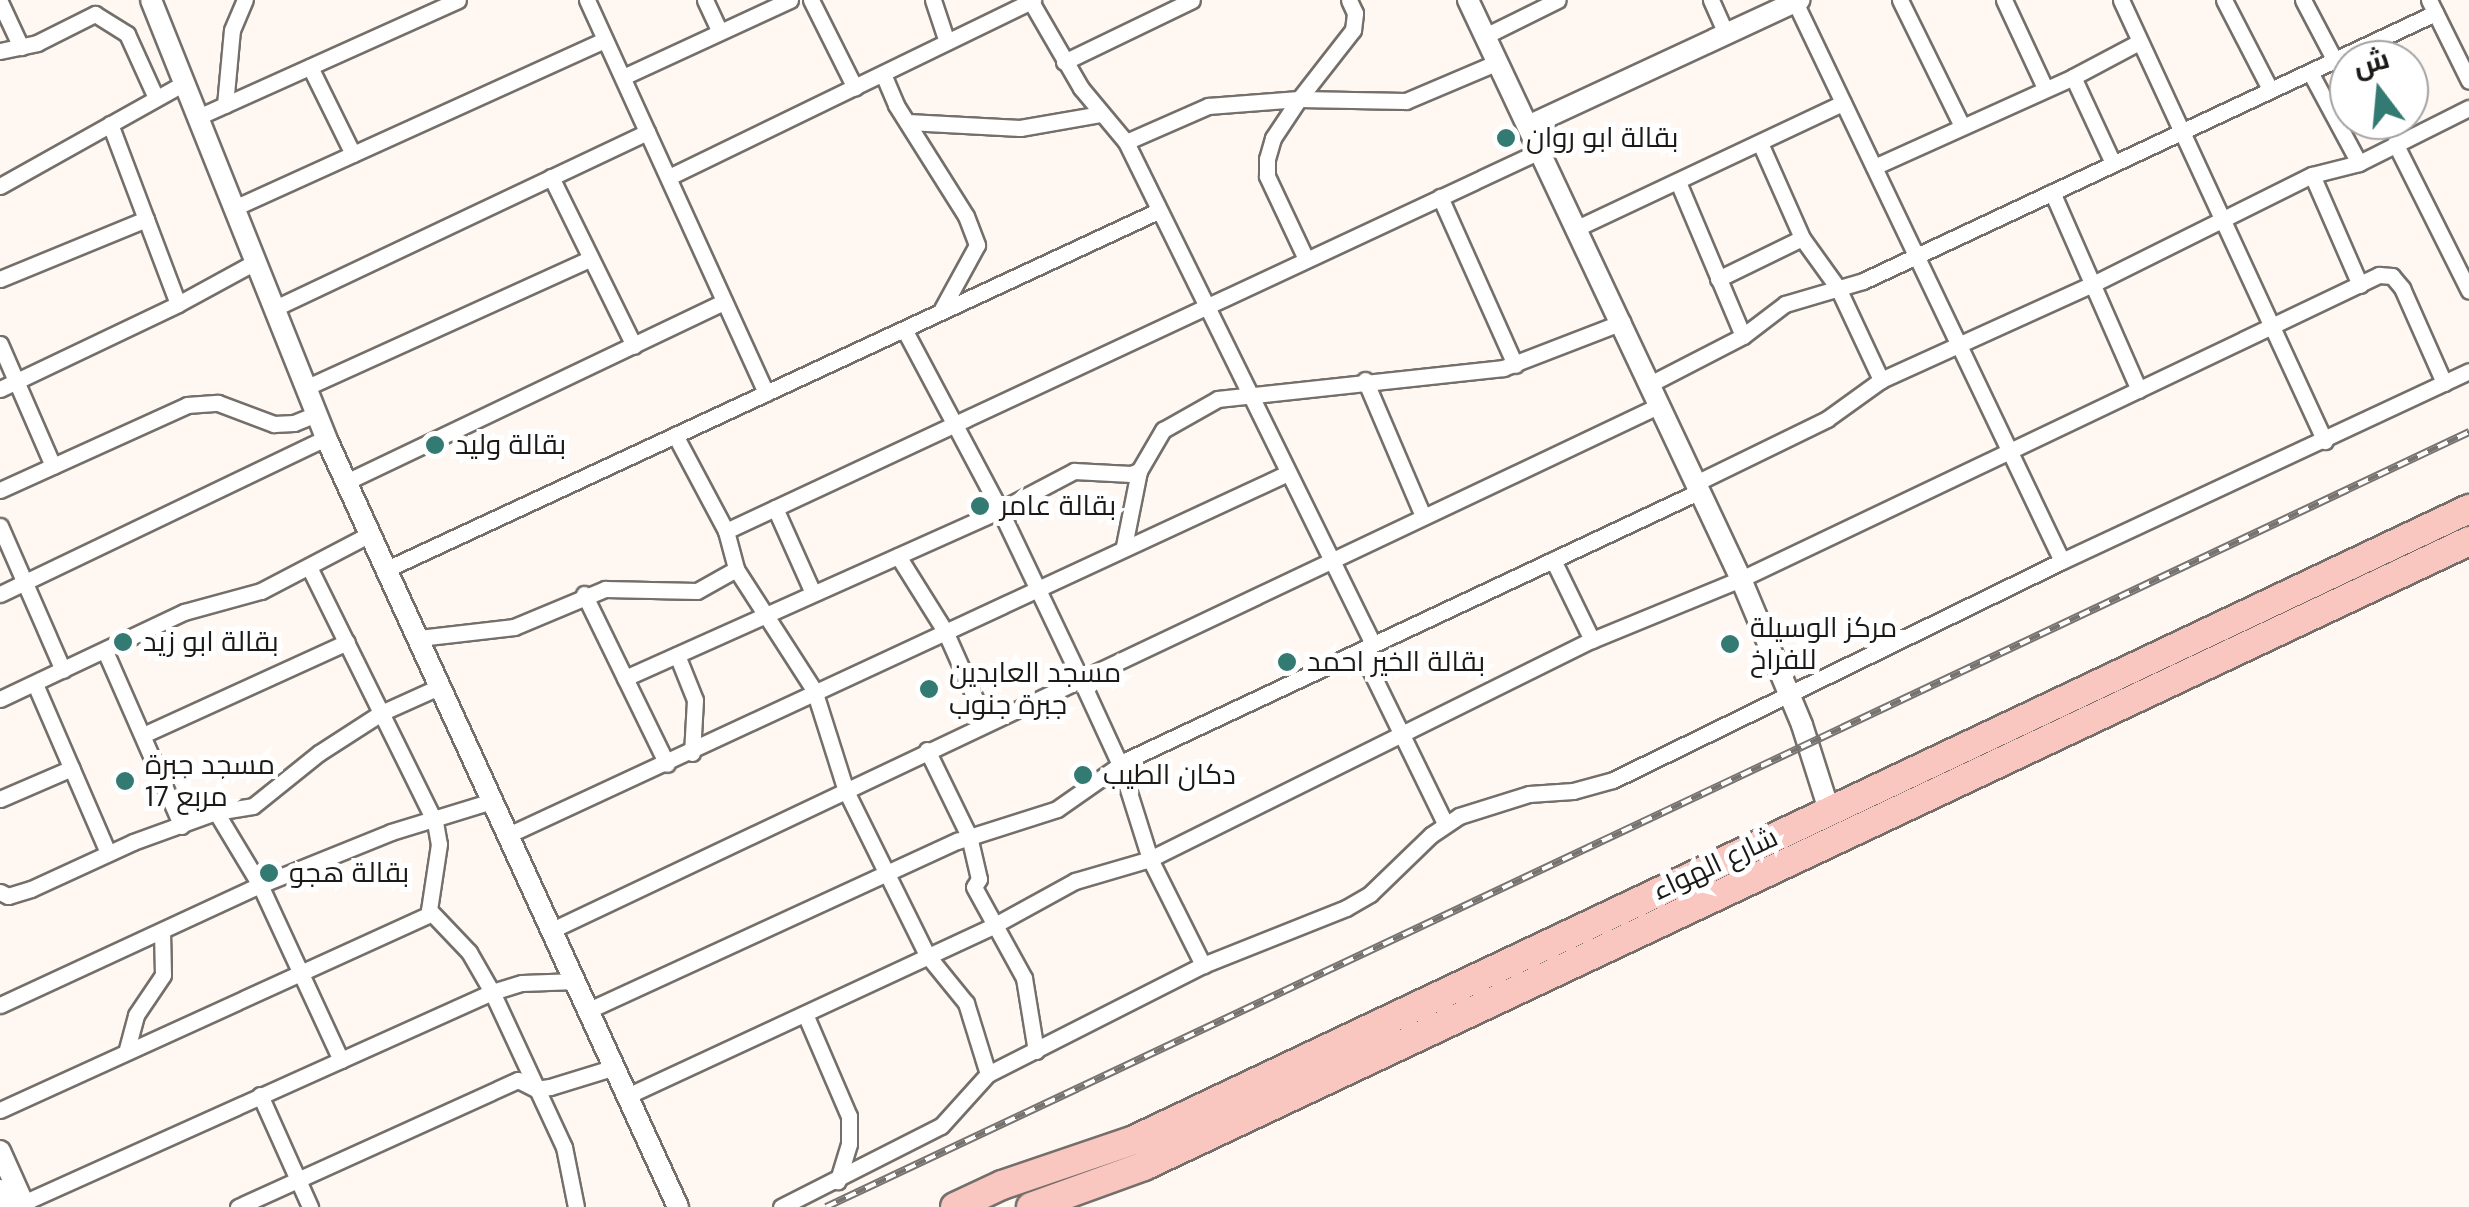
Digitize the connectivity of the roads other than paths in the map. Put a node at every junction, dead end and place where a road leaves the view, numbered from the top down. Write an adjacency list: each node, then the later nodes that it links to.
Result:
1 (92, 0): 24 (street)
2 (150, 0): 44 (street)
3 (245, 0): 51 (street)
4 (458, 0): 38 (street)
5 (588, 0): 28 (street)
6 (705, 0): 25 (street)
7 (790, 0): 25 (street)
8 (811, 0): 45 (street)
9 (933, 0): 30 (street)
10 (1031, 0): 30 (street); 35 (street)
11 (1192, 0): 35 (street)
12 (1349, 0): 49 (street)
13 (1468, 0): 27 (street)
14 (1558, 0): 27 (street)
15 (1711, 0): 26 (street)
16 (1900, 0): 58 (street)
17 (2004, 0): 46 (street)
18 (2121, 0): 31 (street)
19 (2224, 0): 47 (street)
20 (2303, 0): 33 (street)
21 (1797, 1): 26 (street); 50 (street)
22 (0, 2): 32 (street)
23 (2432, 6): 29 (street); 43 (street)
24 (78, 22): 32 (street); 48 (street)
25 (720, 32): 41 (street)
26 (1726, 34): 57 (street)
27 (1485, 36): 36 (street)
28 (605, 40): 41 (street); 65 (street)
29 (2370, 40)
30 (946, 42): 40 (street)
31 (2140, 42): 42 (street); 59 (street)
32 (21, 47): 34 (street)
33 (2329, 50)
34 (0, 51)
35 (1064, 62): 53 (street)
36 (1498, 62): 49 (street); 57 (street)
37 (2329, 62): 39 (street)
38 (310, 67): 51 (street); 65 (street)
39 (2310, 72): 47 (street); 67 (street)
40 (883, 74): 45 (street); 55 (street)
41 (623, 77): 60 (street)
42 (2073, 77): 46 (street); 66 (street)
43 (2469, 81)
44 (184, 83): 48 (street); 54 (street)
45 (856, 88): 71 (street)
46 (2045, 88): 58 (street)
47 (2270, 89): 59 (street)
48 (156, 98): 56 (street)
49 (1299, 99): 61 (street); 84 (street)
50 (1843, 103): 62 (street); 68 (street)
51 (225, 105): 54 (street)
52 (2469, 108): 63 (street)
53 (1100, 114): 55 (street); 61 (street)
54 (198, 118): 76 (street)
55 (908, 122): 96 (street)
56 (110, 124): 73 (street); 79 (street)
57 (1530, 125): 64 (street)
58 (1962, 126): 68 (street)
59 (2180, 130): 66 (street); 78 (street)
60 (648, 132): 70 (street); 71 (street)
61 (1126, 142): 77 (street)
62 (1760, 143): 72 (street); 81 (street)
63 (2396, 144): 67 (street); 91 (street)
64 (1542, 150): 75 (street); 80 (street)
65 (353, 154): 76 (street)
66 (2113, 163): 74 (street)
67 (2359, 163): 69 (street)
68 (1874, 167): 82 (street)
69 (2312, 175): 78 (street); 89 (street)
70 (551, 177): 83 (street); 95 (street)
71 (668, 177): 92 (street)
72 (1678, 182): 80 (street); 87 (street)
73 (0, 186)
74 (2052, 192): 82 (street); 88 (street)
75 (1440, 197): 84 (street); 104 (street)
76 (234, 208): 85 (street)
77 (1158, 211): 94 (street); 96 (street)
78 (2221, 218): 88 (street); 98 (street)
79 (146, 219): 86 (street); 93 (street)
80 (1578, 228): 97 (street)
81 (1802, 238): 87 (street); 90 (street)
82 (1917, 257): 90 (street); 102 (street)
83 (589, 259): 103 (street); 112 (street)
84 (1306, 259): 94 (street)
85 (254, 262): 93 (street); 95 (street)
86 (0, 278)
87 (1718, 278): 100 (street)
88 (2093, 284): 102 (street); 113 (street)
89 (2360, 285): 98 (street); 110 (street)
90 (1838, 288): 100 (street); 107 (street)
91 (2469, 290)
92 (724, 302): 103 (street); 115 (street)
93 (178, 304): 108 (street)
94 (1204, 304): 114 (street); 118 (street)
95 (274, 309): 112 (street)
96 (942, 310): 99 (street)
97 (1622, 322): 104 (street); 109 (street)
98 (2271, 330): 113 (street); 121 (street)
99 (905, 331): 115 (street); 118 (street)
100 (1743, 336): 109 (street)
101 (0, 344): 108 (street)
102 (1958, 344): 107 (street); 122 (street)
103 (634, 346): 126 (street)
104 (1515, 365): 106 (street)
105 (2469, 371): 110 (street)
106 (1365, 380): 114 (street); 132 (street)
107 (1881, 380): 127 (street)
108 (17, 381): 111 (street); 123 (street)
109 (1650, 384): 116 (street)
110 (2444, 384): 121 (street)
111 (0, 388)
112 (305, 388): 117 (street)
113 (2139, 390): 122 (street)
114 (1247, 392): 124 (street); 125 (street)
115 (766, 393): 119 (street)
116 (1660, 405): 127 (street); 132 (street)
117 (316, 414): 120 (street); 123 (street)
118 (952, 425): 129 (street); 131 (street)
119 (675, 435): 134 (street); 143 (street)
120 (326, 438): 126 (street); 146 (street)
121 (2325, 440): 141 (street)
122 (2008, 448): 141 (street); 145 (street)
123 (52, 466): 128 (street)
124 (1140, 471): 131 (street); 137 (street)
125 (1288, 473): 137 (street); 139 (street)
126 (346, 482): 135 (street)
127 (1698, 487): 140 (street); 145 (street)
128 (0, 490)
129 (775, 508): 134 (street); 148 (street)
130 (2469, 509): 179 (highway, شارع الهواء)
131 (1000, 510): 138 (street); 147 (street)
132 (1423, 516): 139 (street)
133 (0, 526): 146 (street)
134 (726, 530): 144 (street)
135 (370, 534): 142 (street); 143 (street)
136 (2469, 541): 223 (highway, شارع الهواء)
137 (1124, 546): 147 (street)
138 (898, 556): 148 (street); 152 (street)
139 (1331, 559): 156 (street); 161 (street)
140 (1553, 560): 154 (street); 156 (street)
141 (2062, 560): 165 (street)
142 (310, 569): 155 (street); 157 (street)
143 (386, 569): 153 (street)
144 (736, 569): 150 (street); 151 (street)
145 (1741, 579): 154 (street); 165 (street)
146 (25, 583): 149 (street); 159 (street)
147 (1036, 588): 152 (street); 161 (street)
148 (813, 592): 151 (street)
149 (0, 594)
150 (584, 594): 153 (street); 160 (street)
151 (763, 616): 158 (street); 164 (street)
152 (946, 631): 164 (street); 168 (street)
153 (419, 638): 163 (street)
154 (1592, 640): 170 (street)
155 (347, 642): 167 (street); 169 (street)
156 (1366, 648): 170 (street); 174 (street)
157 (105, 651): 159 (street); 169 (street)
158 (677, 655): 160 (street); 172 (street)
159 (64, 670): 162 (street)
160 (625, 678): 173 (street)
161 (1080, 680): 168 (street); 174 (street)
162 (35, 684): 166 (street); 175 (street)
163 (441, 686): 167 (street); 178 (street)
164 (814, 690): 172 (street); 176 (street)
165 (1789, 692): 179 (street); 182 (street)
166 (0, 700)
167 (381, 714): 180 (street); 181 (street)
168 (986, 721): 171 (street)
169 (143, 735): 183 (street)
170 (1401, 737): 182 (street); 187 (street)
171 (927, 750): 176 (street); 185 (street)
172 (692, 753): 173 (street)
173 (667, 764): 184 (street)
174 (1121, 767): 185 (street); 187 (street)
175 (72, 768): 177 (street); 186 (street)
176 (846, 791): 188 (street); 193 (street)
177 (0, 800)
178 (492, 801): 181 (street); 184 (street)
179 (1829, 810): 222 (highway, شارع الهواء)
180 (216, 812): 183 (street); 189 (street)
181 (435, 822): 189 (street); 191 (street)
182 (1445, 823): 196 (street)
183 (182, 826): 186 (street)
184 (508, 835): 193 (street)
185 (969, 836): 188 (street); 192 (street)
186 (108, 853): 190 (street)
187 (1150, 859): 192 (street); 196 (street)
188 (885, 874): 195 (street); 201 (street)
189 (260, 885): 194 (street); 197 (street)
190 (0, 892)
191 (431, 914): 197 (street); 199 (street)
192 (993, 926): 195 (street); 204 (street)
193 (552, 930): 198 (street)
194 (162, 931): 200 (street); 203 (street)
195 (927, 955): 202 (street); 207 (street)
196 (1203, 965): 204 (street)
197 (301, 972): 203 (street); 205 (street)
198 (576, 981): 199 (street); 201 (street)
199 (492, 992): 205 (street); 208 (street)
200 (0, 1004)
201 (590, 1010): 206 (street)
202 (804, 1014): 210 (street); 214 (street)
203 (127, 1050): 211 (street)
204 (1036, 1051): 207 (street)
205 (341, 1060): 209 (street)
206 (615, 1068): 208 (street); 210 (street)
207 (988, 1074): 214 (street)
208 (536, 1089): 213 (street); 219 (street)
209 (260, 1095): 213 (street); 216 (street)
210 (628, 1096): 220 (street)
211 (0, 1110)
212 (0, 1151): 216 (street)
213 (299, 1179): 217 (street); 218 (street)
214 (838, 1181): 221 (street)
215 (0, 1190): 216 (street)
216 (19, 1206)
217 (238, 1207)
218 (310, 1207)
219 (576, 1207)
220 (678, 1207)
221 (781, 1207)
222 (955, 1207)
223 (1031, 1207)

